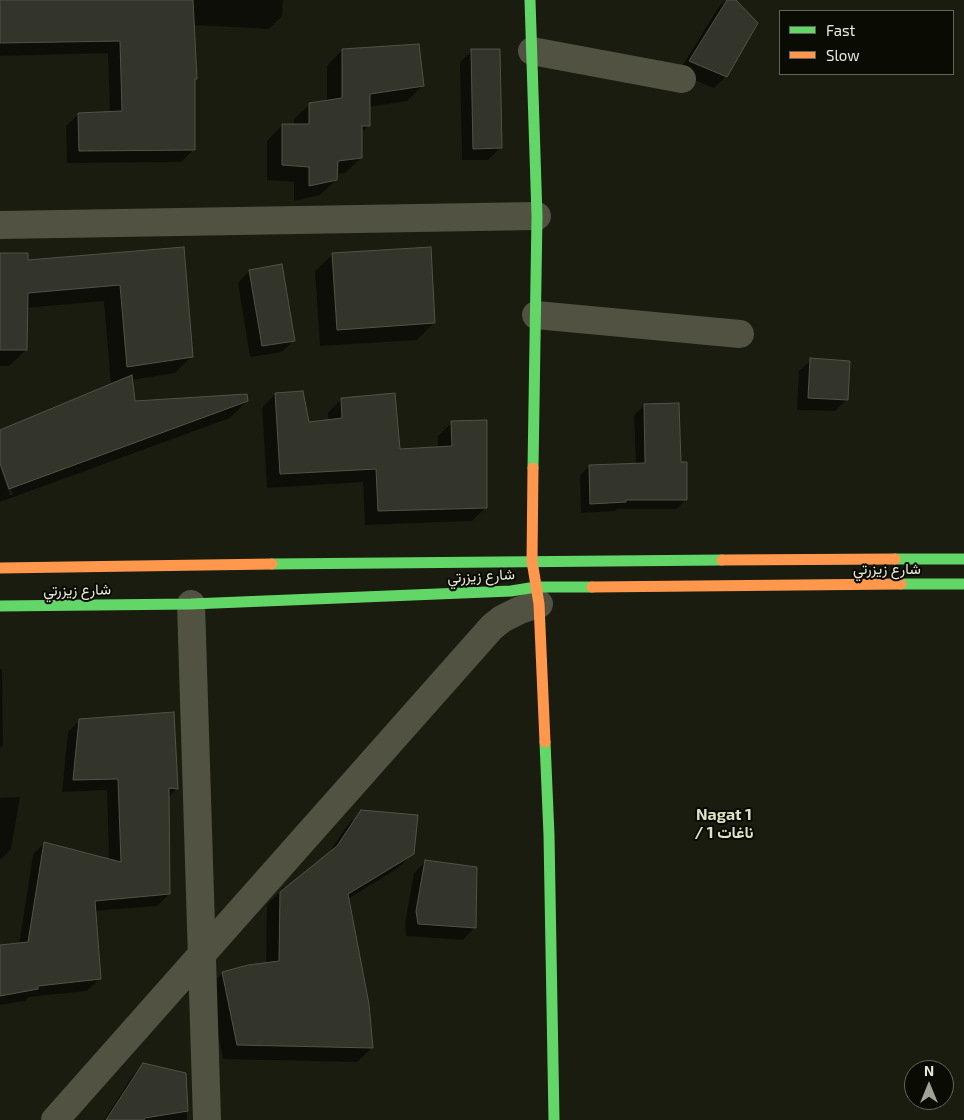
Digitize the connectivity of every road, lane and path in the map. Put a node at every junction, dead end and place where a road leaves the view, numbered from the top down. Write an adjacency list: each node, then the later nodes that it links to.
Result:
1 (530, 0): 2 (street)
2 (532, 51): 3 (street); 4 (street)
3 (682, 79)
4 (537, 216): 5 (street); 6 (street)
5 (0, 225)
6 (536, 316): 7 (street); 9 (street)
7 (740, 334)
8 (964, 559): 9 (street, شارع زيزرتي)
9 (532, 561): 10 (street, شارع زيزرتي); 12 (street)
10 (0, 568)
11 (964, 584): 12 (street, شارع زيزرتي)
12 (538, 596): 13 (street, شارع زيزرتي); 15 (street); 18 (street)
13 (191, 604): 14 (street, شارع زيزرتي); 15 (street)
14 (0, 606)
15 (202, 955): 16 (street); 17 (street)
16 (55, 1120)
17 (207, 1120)
18 (554, 1120)

